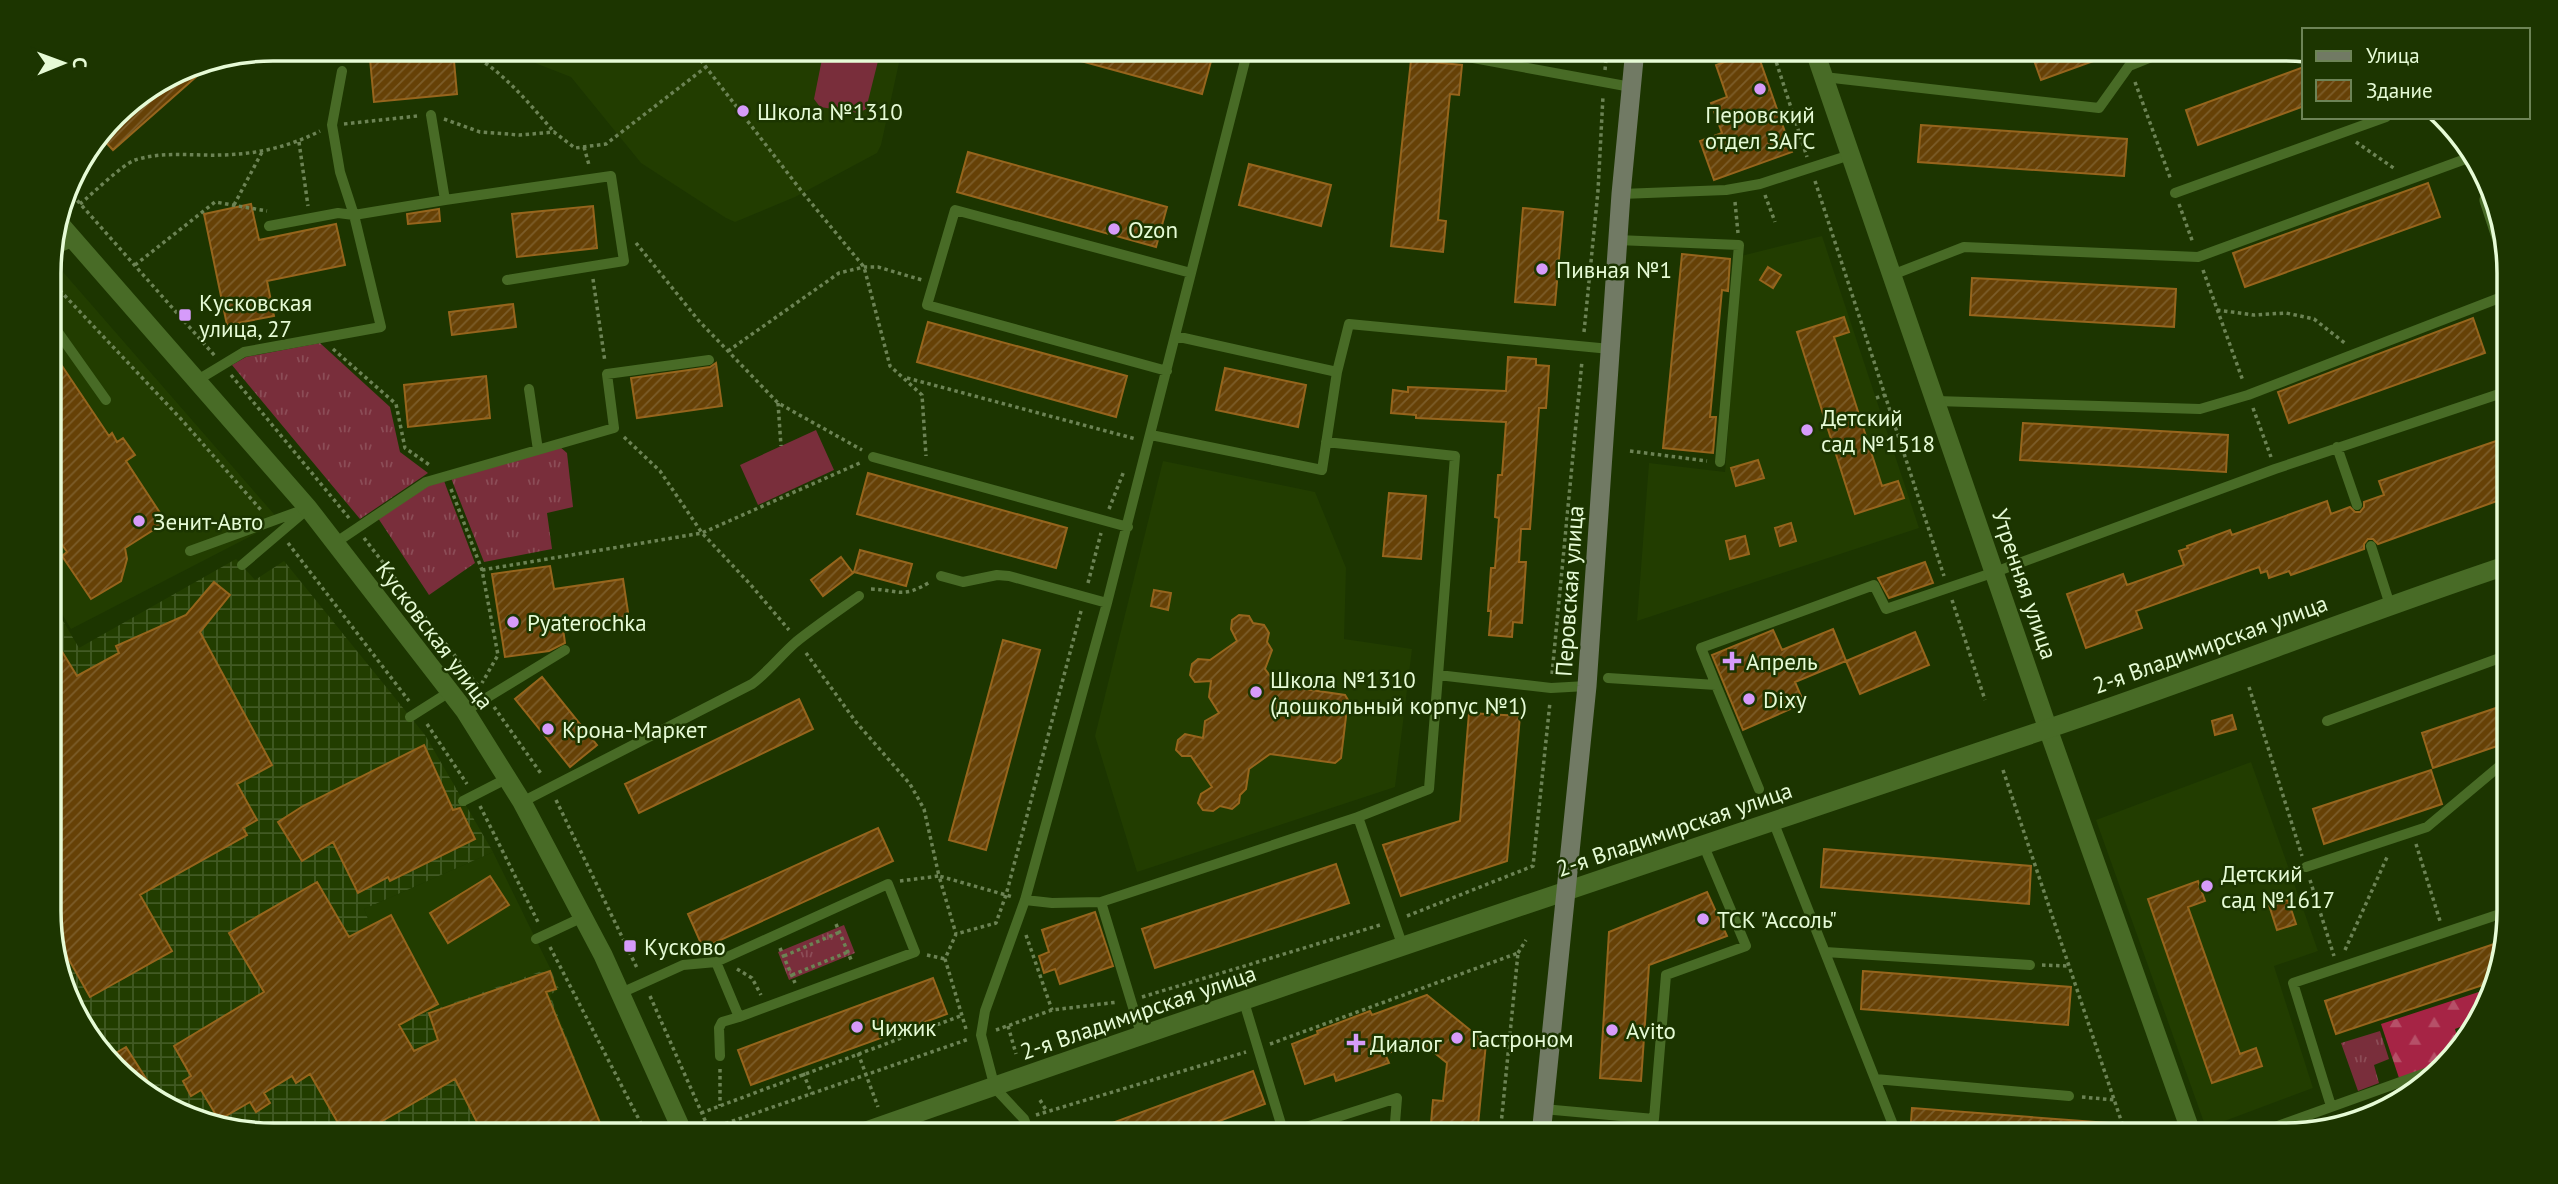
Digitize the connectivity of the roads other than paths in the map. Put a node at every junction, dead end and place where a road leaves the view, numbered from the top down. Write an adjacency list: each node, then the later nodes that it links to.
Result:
1 (1245, 61): 20 (lane)
2 (1488, 61): 8 (lane)
3 (1634, 61): 8 (main road, Перовская улица)
4 (1818, 61): 7 (street, Утренняя улица)
5 (2141, 61): 7 (lane)
6 (342, 71): 16 (lane)
7 (1824, 77): 11 (street, Утренняя улица)
8 (1631, 87): 14 (main road, Перовская улица)
9 (431, 115): 15 (lane)
10 (2380, 119): 13 (lane)
11 (1850, 155): 14 (lane); 21 (street, Утренняя улица)
12 (2464, 161): 21 (lane)
13 (2175, 192)
14 (1620, 194): 19 (main road, Перовская улица)
15 (445, 200): 16 (lane); 22 (lane)
16 (355, 215): 17 (lane); 30 (lane)
17 (269, 226)
18 (66, 232): 30 (street, Кусковская улица)
19 (1618, 240): 26 (main road, Перовская улица); 40 (lane)
20 (1191, 273): 24 (lane); 28 (lane)
21 (1892, 275): 34 (street, Утренняя улица)
22 (507, 280)
23 (2497, 299): 34 (lane)
24 (1175, 336): 28 (lane); 29 (lane)
25 (62, 338): 33 (lane)
26 (1610, 349): 29 (lane); 58 (main road, Перовская улица)
27 (709, 360): 38 (lane)
28 (1167, 371): 35 (lane)
29 (1337, 372): 36 (lane)
30 (196, 381): 42 (street, Кусковская улица)
31 (529, 389): 38 (lane)
32 (2497, 395): 37 (lane)
33 (106, 400)
34 (1936, 401): 49 (street, Утренняя улица)
35 (1151, 435): 36 (lane); 43 (lane)
36 (1326, 442): 56 (lane)
37 (2337, 447): 41 (lane); 49 (lane)
38 (538, 450): 44 (lane)
39 (873, 457): 43 (lane)
40 (1720, 462)
41 (2357, 505)
42 (308, 508): 44 (street, Кусковская улица); 46 (lane); 47 (lane)
43 (1128, 527): 52 (lane)
44 (335, 543): 60 (street, Кусковская улица)
45 (2371, 546): 53 (lane)
46 (190, 551)
47 (242, 565)
48 (2497, 569): 53 (street, 2-я Владимирская улица)
49 (1995, 572): 59 (lane); 64 (street, Утренняя улица)
50 (941, 576): 52 (lane)
51 (859, 596): 69 (lane)
52 (1107, 603): 75 (lane)
53 (2390, 605): 64 (street, 2-я Владимирская улица)
54 (565, 650): 61 (lane)
55 (2497, 659): 63 (lane)
56 (1438, 675): 58 (lane); 70 (lane)
57 (1608, 678): 59 (lane)
58 (1587, 685): 74 (main road, Перовская улица)
59 (1716, 685): 67 (lane)
60 (451, 691): 61 (street, Кусковская улица); 62 (lane)
61 (465, 711): 66 (street, Кусковская улица)
62 (414, 714)
63 (2327, 721)
64 (2048, 729): 71 (street, 2-я Владимирская улица); 99 (street, Утренняя улица)
65 (2497, 769): 73 (lane)
66 (506, 779): 68 (lane); 69 (street, Кусковская улица)
67 (1759, 789)
68 (463, 802)
69 (522, 802): 78 (street, Кусковская улица)
70 (1358, 817): 76 (lane); 80 (lane)
71 (1773, 821): 72 (street, 2-я Владимирская улица); 81 (lane)
72 (1703, 844): 74 (street, 2-я Владимирская улица); 94 (lane)
73 (2305, 867)
74 (1567, 890): 80 (street, 2-я Владимирская улица); 94 (main road, Перовская улица)
75 (1025, 900): 76 (lane); 91 (lane)
76 (1101, 902): 87 (lane)
77 (2497, 915): 93 (lane)
78 (583, 917): 79 (lane); 84 (street, Кусковская улица)
79 (540, 937)
80 (1403, 947): 85 (street, 2-я Владимирская улица)
81 (1825, 952): 83 (lane); 90 (lane)
82 (717, 963): 84 (lane); 86 (lane); 86 (lane)
83 (2029, 965)
84 (621, 993): 101 (street, Кусковская улица)
85 (1244, 1002): 87 (street, 2-я Владимирская улица); 104 (lane)
86 (739, 1017): 88 (lane)
87 (1142, 1037): 91 (street, 2-я Владимирская улица)
88 (720, 1056)
89 (2418, 1075): 93 (lane)
90 (1875, 1079): 92 (lane); 98 (lane)
91 (995, 1087): 102 (street, 2-я Владимирская улица); 103 (lane)
92 (2069, 1096)
93 (2331, 1106): 100 (lane)
94 (1543, 1109): 97 (main road, Перовская улица)
95 (1319, 1122): 96 (lane)
96 (1395, 1122)
97 (1542, 1122)
98 (1892, 1122)
99 (2187, 1122)
100 (2288, 1122)
101 (679, 1123)
102 (891, 1123)
103 (1025, 1123)
104 (1279, 1123)

